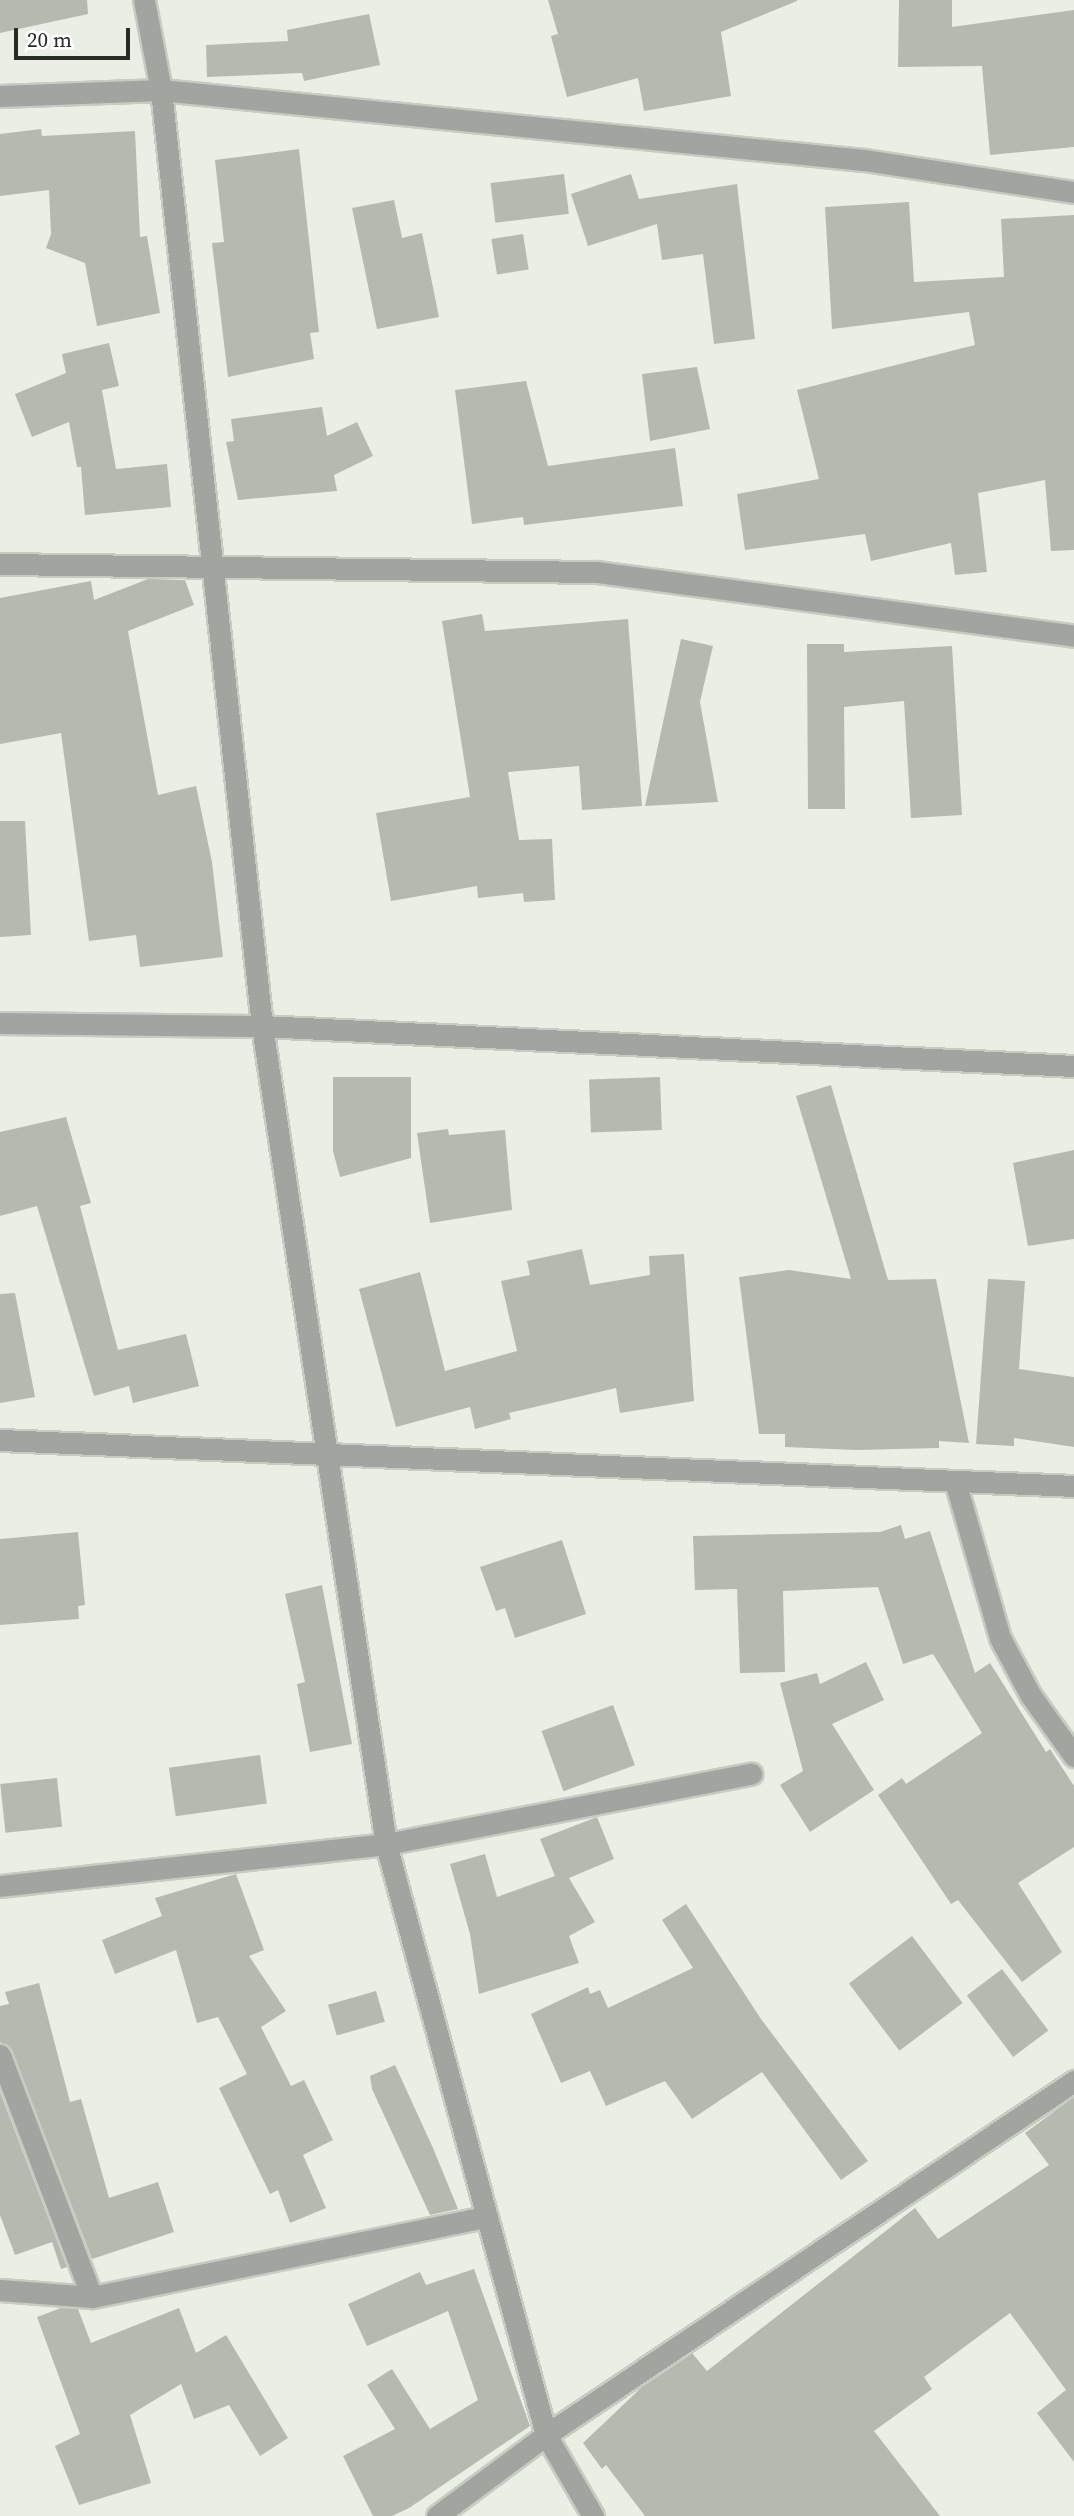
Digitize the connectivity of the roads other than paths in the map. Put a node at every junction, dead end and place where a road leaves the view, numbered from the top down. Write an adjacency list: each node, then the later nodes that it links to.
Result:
1 (144, 0): 2 (street)
2 (161, 90): 3 (street); 4 (street); 6 (street)
3 (0, 96)
4 (1074, 192)
5 (0, 564): 6 (street)
6 (211, 568): 7 (street); 9 (street)
7 (1074, 636)
8 (0, 1024): 9 (street)
9 (262, 1026): 10 (street); 12 (street)
10 (1074, 1066)
11 (0, 1440): 12 (street)
12 (327, 1452): 13 (street); 17 (street)
13 (955, 1481): 14 (street); 15 (street)
14 (1074, 1486)
15 (1074, 1756)
16 (751, 1774): 17 (street)
17 (386, 1844): 18 (street); 21 (street)
18 (0, 1886)
19 (0, 2055): 23 (street)
20 (1074, 2081): 24 (street)
21 (486, 2217): 23 (street); 24 (street)
22 (0, 2290): 23 (street)
23 (92, 2297)
24 (546, 2435): 25 (street); 26 (street)
25 (437, 2516)
26 (593, 2516)

